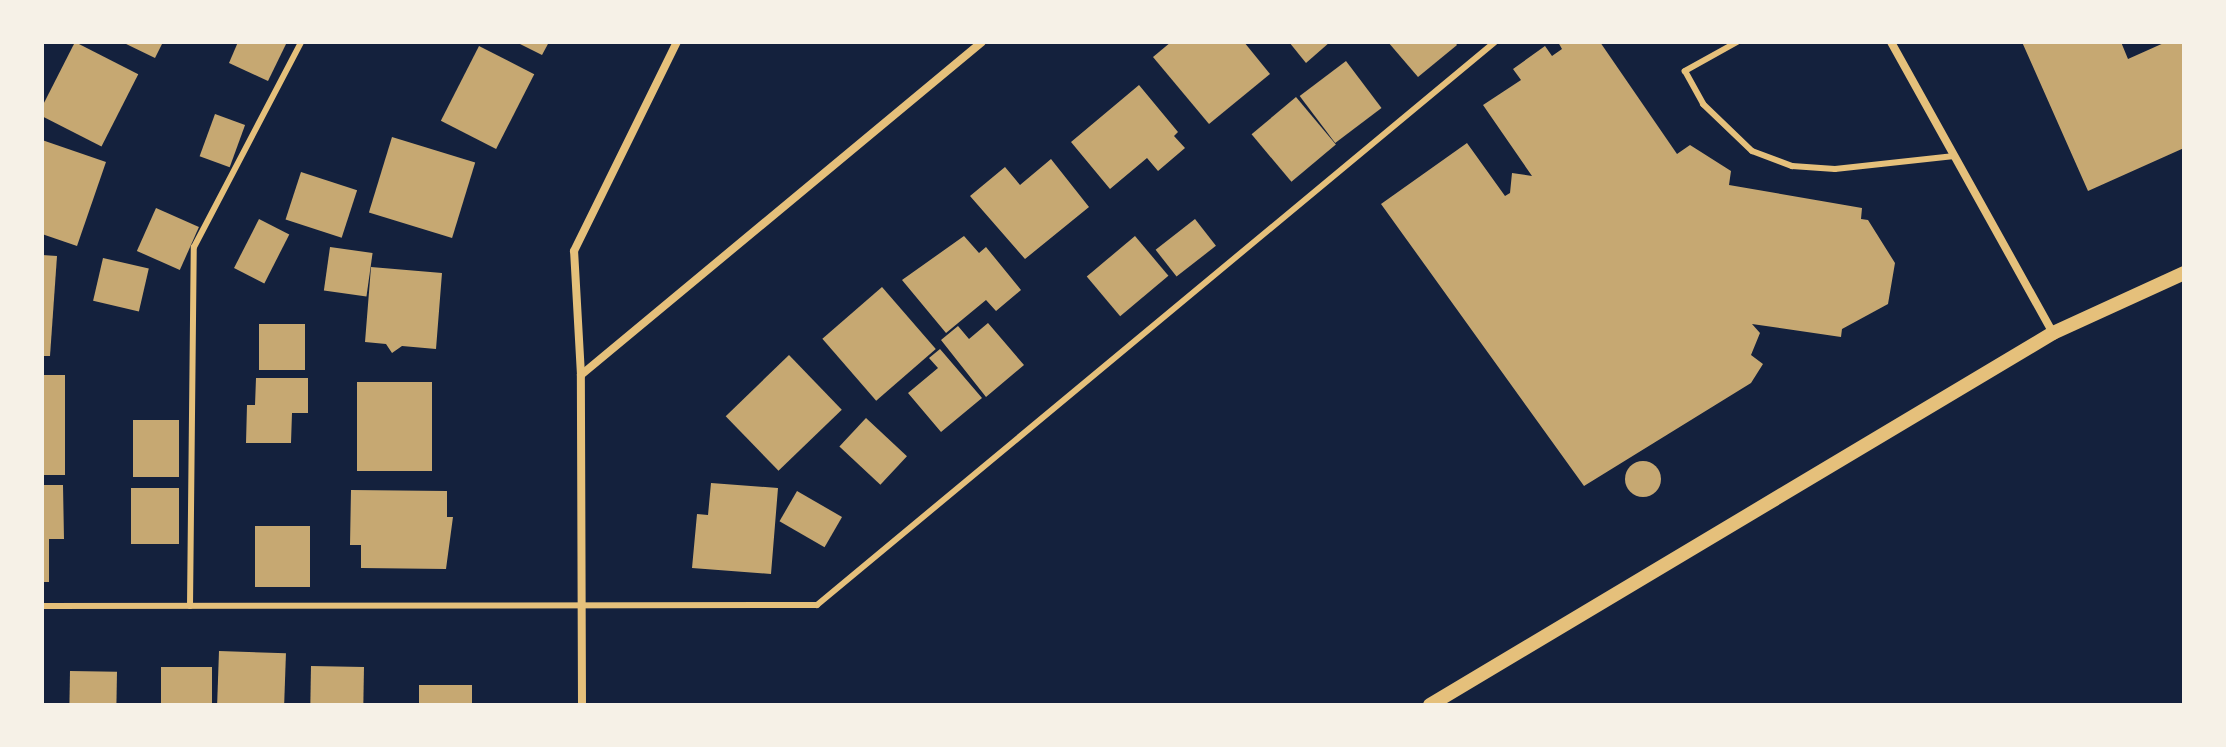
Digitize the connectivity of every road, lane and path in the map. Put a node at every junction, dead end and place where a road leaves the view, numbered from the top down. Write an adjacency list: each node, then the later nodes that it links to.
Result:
1 (301, 42): 13 (lane)
2 (677, 42): 10 (street)
3 (982, 42): 10 (street)
4 (1495, 42): 11 (lane)
5 (1737, 42): 7 (lane)
6 (1891, 42): 7 (street)
7 (1954, 156): 9 (street)
8 (2184, 273): 9 (street)
9 (2053, 333): 15 (street)
10 (581, 375): 11 (street)
11 (582, 605): 13 (lane); 14 (street)
12 (42, 606): 13 (lane)
13 (190, 606)
14 (582, 705)
15 (1430, 705)

